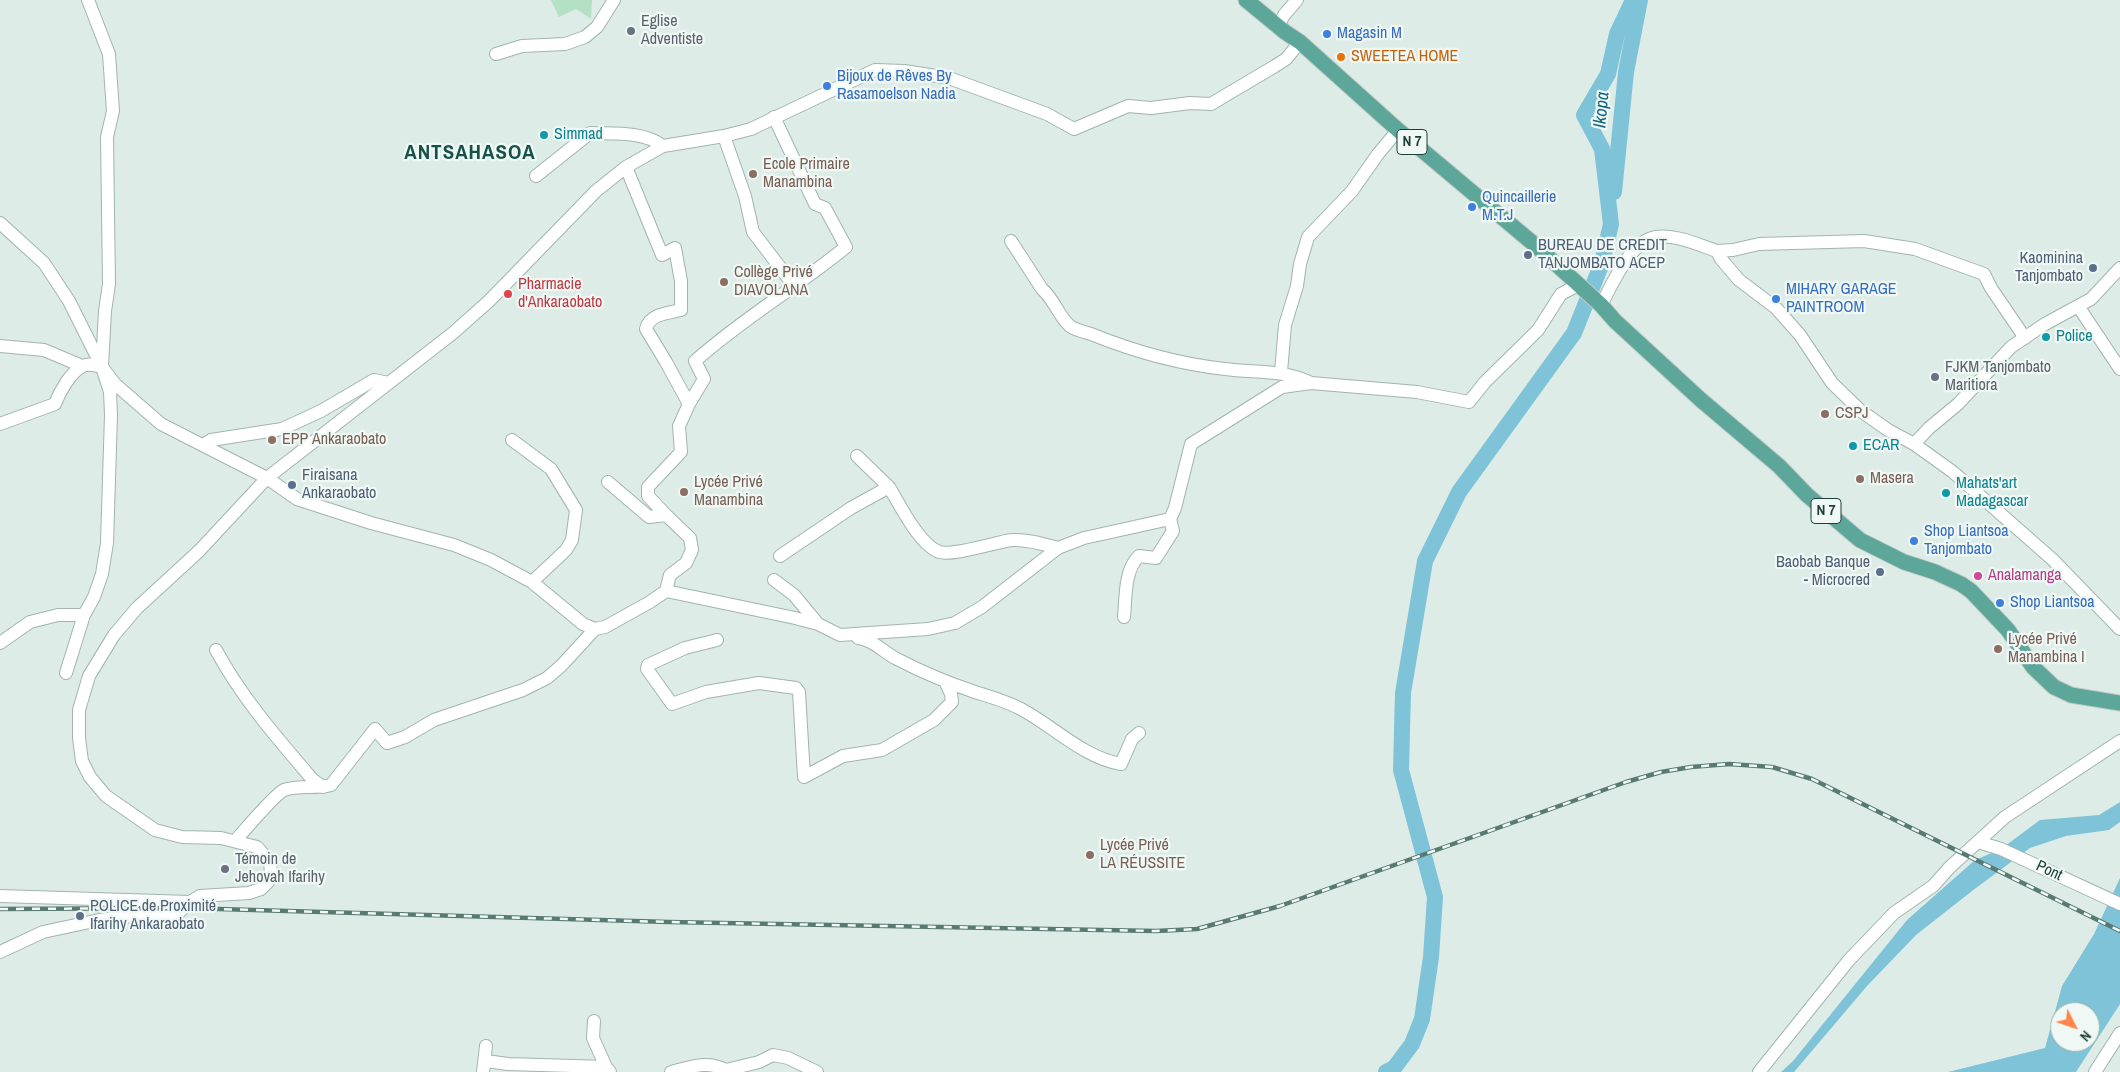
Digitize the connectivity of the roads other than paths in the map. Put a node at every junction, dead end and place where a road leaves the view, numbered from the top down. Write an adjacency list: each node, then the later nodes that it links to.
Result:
1 (88, 0): 25 (street)
2 (614, 0): 7 (street)
3 (1246, 0): 5 (main road, N 7)
4 (1297, 0): 5 (street)
5 (1278, 26): 6 (main road, N 7)
6 (1300, 42): 8 (street); 9 (main road, N 7)
7 (496, 54)
8 (774, 118): 10 (street); 18 (street)
9 (1398, 130): 19 (main road, N 7); 27 (street)
10 (724, 136): 11 (street); 18 (street)
11 (664, 146): 12 (street); 13 (street)
12 (626, 167): 28 (street); 30 (street)
13 (536, 176)
14 (0, 223): 25 (street)
15 (1011, 241): 27 (street)
16 (1717, 250): 20 (street); 22 (street); 33 (street)
17 (2120, 268): 21 (street)
18 (795, 287): 30 (street)
19 (1584, 290): 20 (main road, N 7); 29 (street)
20 (1601, 305): 57 (main road, N 7)
21 (2078, 306): 22 (street); 26 (street)
22 (2026, 338): 33 (street)
23 (0, 346): 24 (street)
24 (82, 366): 25 (street); 31 (street)
25 (102, 367): 34 (street); 46 (street)
26 (2120, 369)
27 (1281, 372): 29 (street)
28 (389, 383): 34 (street); 36 (street)
29 (1311, 383): 40 (street)
30 (689, 404): 39 (street)
31 (0, 424)
32 (512, 440): 44 (street)
33 (1914, 444): 50 (street)
34 (203, 445): 36 (street)
35 (857, 456): 38 (street)
36 (266, 478): 44 (street); 61 (street)
37 (608, 482): 39 (street)
38 (889, 487): 41 (street); 42 (street)
39 (666, 515): 45 (street)
40 (1170, 519): 41 (street); 47 (street)
41 (1058, 548): 51 (street)
42 (780, 556)
43 (774, 580): 48 (street)
44 (532, 582): 49 (street)
45 (666, 591): 48 (street); 49 (street)
46 (84, 615): 53 (street); 55 (street)
47 (1124, 618)
48 (818, 624): 51 (street)
49 (595, 629): 60 (street)
50 (2120, 629)
51 (840, 635): 56 (street)
52 (717, 640): 56 (street)
53 (0, 643)
54 (216, 650): 60 (street)
55 (66, 673)
56 (945, 682): 58 (street)
57 (2120, 703)
58 (1139, 733)
59 (2120, 741): 62 (street)
60 (323, 787): 61 (street)
61 (235, 841): 64 (street)
62 (1978, 842): 65 (street, Pont); 74 (street)
63 (0, 896): 64 (street)
64 (190, 902): 66 (street)
65 (2120, 904)
66 (0, 952)
67 (594, 1020): 71 (street)
68 (2120, 1033): 75 (street)
69 (486, 1046): 70 (street)
70 (484, 1066): 71 (street)
71 (608, 1070)
72 (671, 1072): 73 (street)
73 (817, 1072)
74 (1759, 1072)
75 (2095, 1072)

